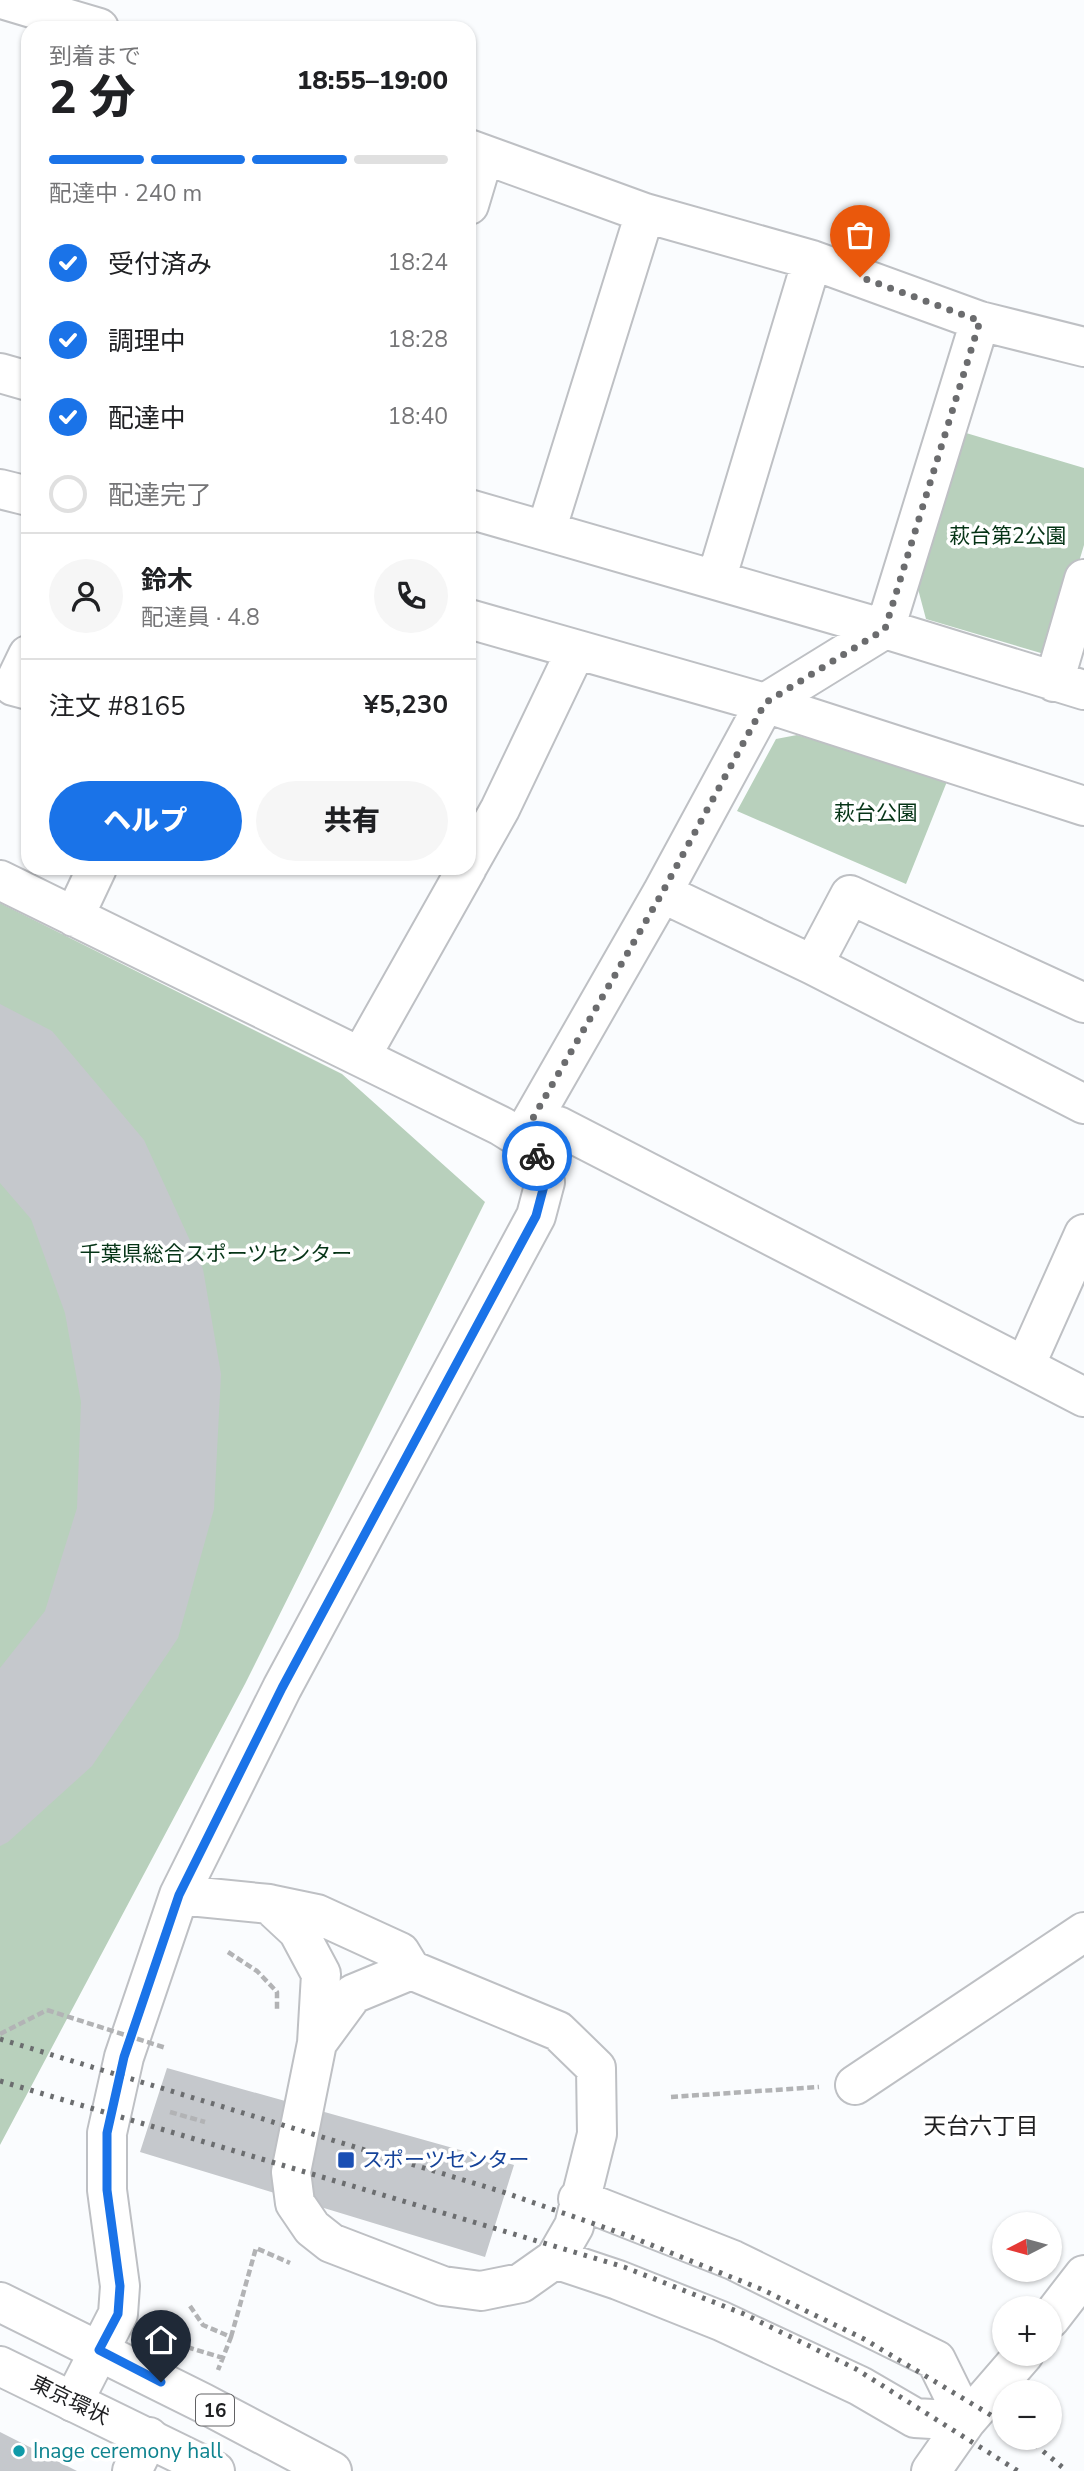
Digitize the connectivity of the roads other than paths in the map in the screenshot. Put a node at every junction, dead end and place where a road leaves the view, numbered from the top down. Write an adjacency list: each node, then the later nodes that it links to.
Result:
1 (5, 0): 2 (main road)
2 (76, 21)
3 (477, 152): 4 (main road)
4 (645, 213): 5 (main road); 13 (main road)
5 (812, 260): 6 (main road); 15 (main road)
6 (980, 321): 7 (main road); 17 (main road)
7 (1084, 347)
8 (0, 373): 9 (main road)
9 (21, 379)
10 (0, 489): 11 (main road)
11 (21, 494)
12 (476, 511): 13 (main road)
13 (546, 531): 15 (main road)
14 (1084, 579): 20 (main road)
15 (716, 580): 17 (main road)
16 (476, 621): 18 (main road)
17 (885, 629): 20 (main road); 22 (main road)
18 (576, 650): 22 (main road); 23 (main road)
19 (21, 669): 21 (main road)
20 (1069, 686)
21 (21, 688)
22 (765, 703): 24 (main road); 29 (main road)
23 (484, 805): 25 (main road)
24 (1084, 806)
25 (476, 836)
26 (94, 875): 30 (main road)
27 (463, 875): 33 (main road)
28 (0, 880): 30 (main road)
29 (662, 893): 31 (main road); 35 (main road)
30 (74, 917): 33 (main road)
31 (813, 965): 32 (main road); 34 (main road)
32 (1084, 1003)
33 (361, 1056): 35 (main road)
34 (1084, 1104)
35 (521, 1139): 37 (main road); 39 (main road)
36 (1084, 1234): 37 (main road)
37 (1026, 1366): 38 (main road)
38 (1084, 1397)
39 (179, 1895): 40 (main road); 50 (main road)
40 (269, 1904): 42 (main road); 43 (main road)
41 (1084, 1932): 44 (main road)
42 (411, 1970): 43 (main road); 45 (main road)
43 (317, 2043): 46 (main road)
44 (855, 2085)
45 (578, 2199): 46 (main road); 54 (main road)
46 (555, 2259): 54 (main road)
47 (1084, 2275): 49 (main road)
48 (0, 2302): 50 (main road, 16)
49 (1062, 2303)
50 (99, 2350): 53 (main road); 58 (main road, 16)
51 (0, 2366): 53 (main road, 東京環状)
52 (1014, 2366): 54 (main road)
53 (73, 2402): 55 (main road, 東京環状)
54 (966, 2421): 59 (main road)
55 (149, 2437): 56 (main road); 57 (main road, 東京環状)
56 (132, 2471)
57 (215, 2471)
58 (332, 2471)
59 (932, 2471)

